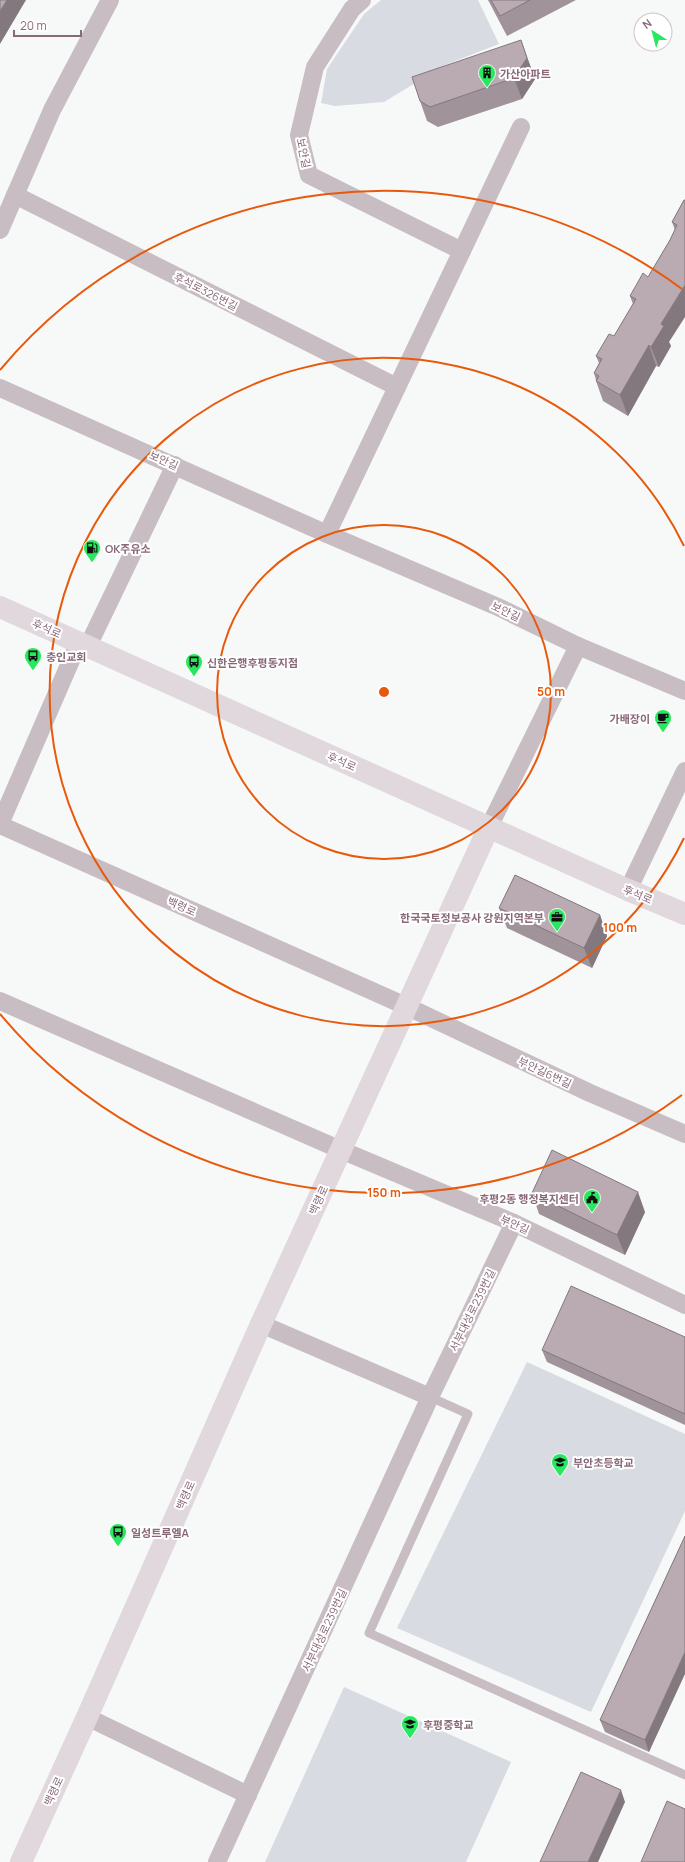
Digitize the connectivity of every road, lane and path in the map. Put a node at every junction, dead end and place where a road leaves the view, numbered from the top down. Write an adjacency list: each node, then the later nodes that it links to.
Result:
1 (110, 0): 4 (street)
2 (362, 0): 6 (street, 보안길)
3 (521, 127): 6 (street)
4 (15, 195): 5 (street); 7 (street, 후석로326번길)
5 (0, 230)
6 (462, 251): 7 (street)
7 (397, 387): 10 (street)
8 (0, 388): 9 (street, 보안길)
9 (175, 465): 10 (street, 보안길); 12 (street, 백령로)
10 (327, 534): 13 (street, 보안길)
11 (0, 607): 12 (street, 후석로)
12 (83, 644): 16 (street, 백령로); 17 (street, 후석로)
13 (578, 646): 14 (street, 보안길); 17 (street)
14 (685, 691)
15 (685, 771): 18 (street)
16 (0, 824): 21 (street, 백령로)
17 (489, 827): 18 (street, 후석로); 21 (street, 백령로)
18 (628, 890): 19 (street, 후석로)
19 (685, 914)
20 (0, 1001): 23 (street)
21 (408, 1007): 22 (street, 부안길6번길); 23 (street, 백령로)
22 (685, 1134)
23 (341, 1150): 24 (street, 부안길); 26 (street, 백령로)
24 (514, 1223): 25 (street, 부안길); 27 (street, 서부대성로239번길)
25 (684, 1302)
26 (261, 1324): 27 (street); 28 (street, 백령로)
27 (430, 1397): 29 (lane); 30 (street, 서부대성로239번길)
28 (87, 1717): 30 (street); 31 (street, 백령로)
29 (685, 1774)
30 (248, 1795): 32 (street, 서부대성로239번길)
31 (20, 1862)
32 (217, 1862)

